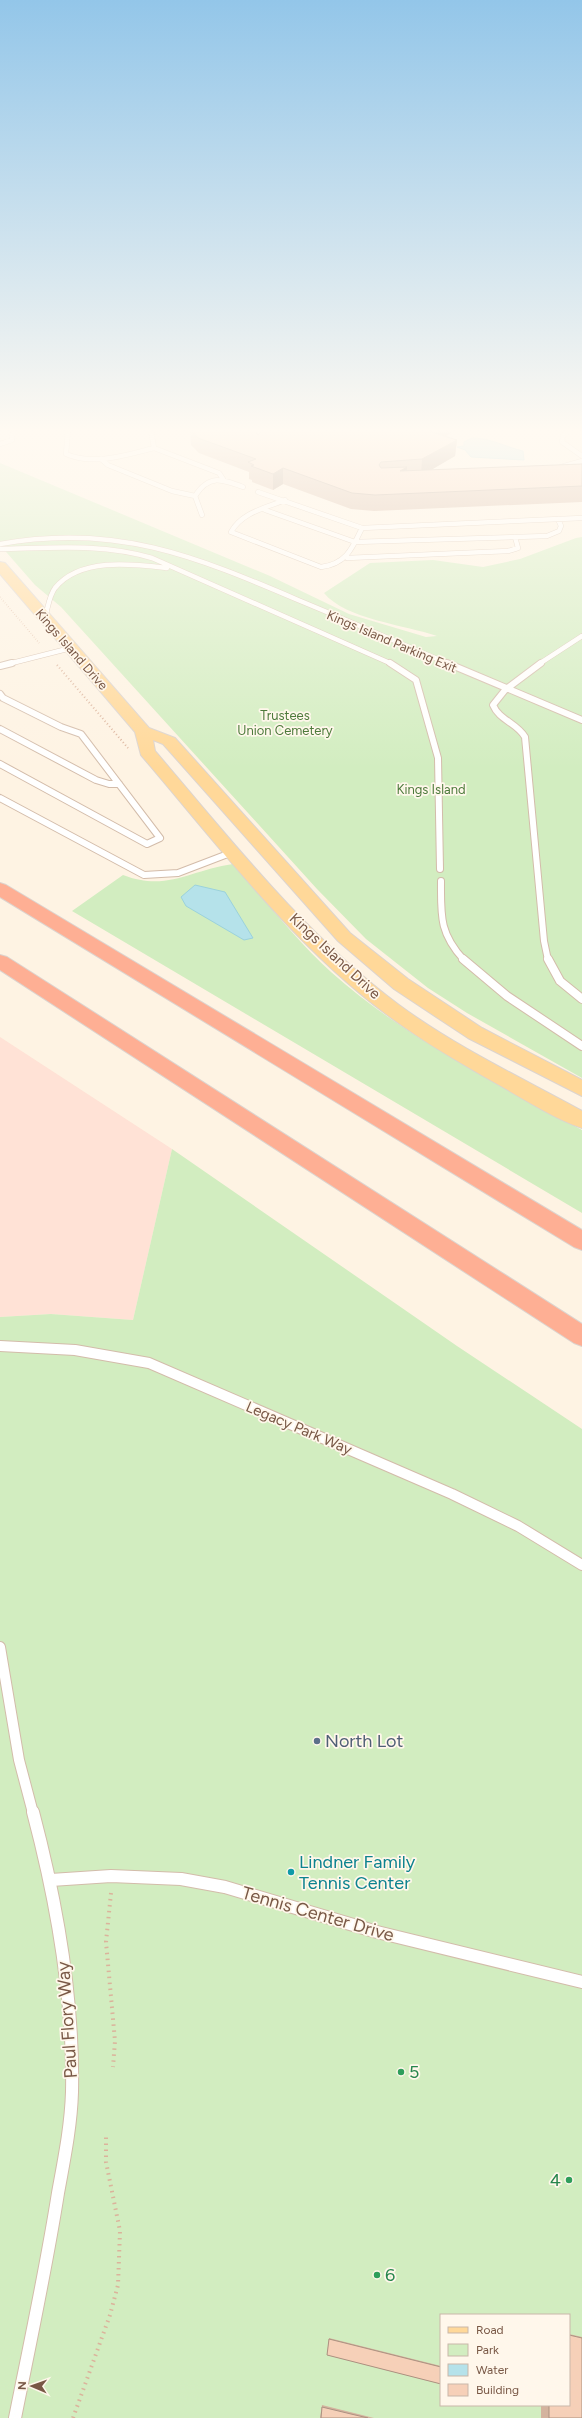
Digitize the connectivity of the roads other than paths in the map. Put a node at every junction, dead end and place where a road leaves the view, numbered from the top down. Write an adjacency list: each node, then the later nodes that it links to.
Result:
1 (355, 542): 6 (lane)
2 (133, 543): 13 (lane, Kings Island Parking Exit)
3 (259, 543): 6 (lane)
4 (517, 543): 6 (lane)
5 (0, 549): 8 (lane)
6 (347, 558)
7 (0, 566): 9 (main road, Kings Island Drive)
8 (170, 568): 9 (lane); 22 (lane)
9 (45, 617): 11 (main road, Kings Island Drive)
10 (582, 636): 13 (lane)
11 (71, 648): 12 (lane); 17 (main road, Kings Island Drive)
12 (0, 666)
13 (506, 689): 15 (lane, Kings Island Parking Exit); 26 (lane)
14 (0, 694): 19 (lane)
15 (582, 720)
16 (0, 729): 19 (lane)
17 (144, 731): 21 (main road, Kings Island Drive); 28 (main road, Kings Island Drive)
18 (0, 764): 19 (lane)
19 (119, 784)
20 (0, 798): 21 (lane)
21 (233, 852): 29 (main road, Kings Island Drive)
22 (440, 868)
23 (441, 881): 27 (lane)
24 (0, 889): 30 (highway)
25 (0, 961): 31 (highway)
26 (582, 999)
27 (582, 1046)
28 (582, 1089)
29 (582, 1120)
30 (582, 1241)
31 (582, 1336)
32 (0, 1346): 33 (lane, Legacy Park Way)
33 (582, 1565)
34 (0, 1647): 35 (lane, Paul Flory Way)
35 (51, 1880): 36 (lane, Tennis Center Drive); 37 (lane, Paul Flory Way)
36 (582, 1982)
37 (15, 2418)

